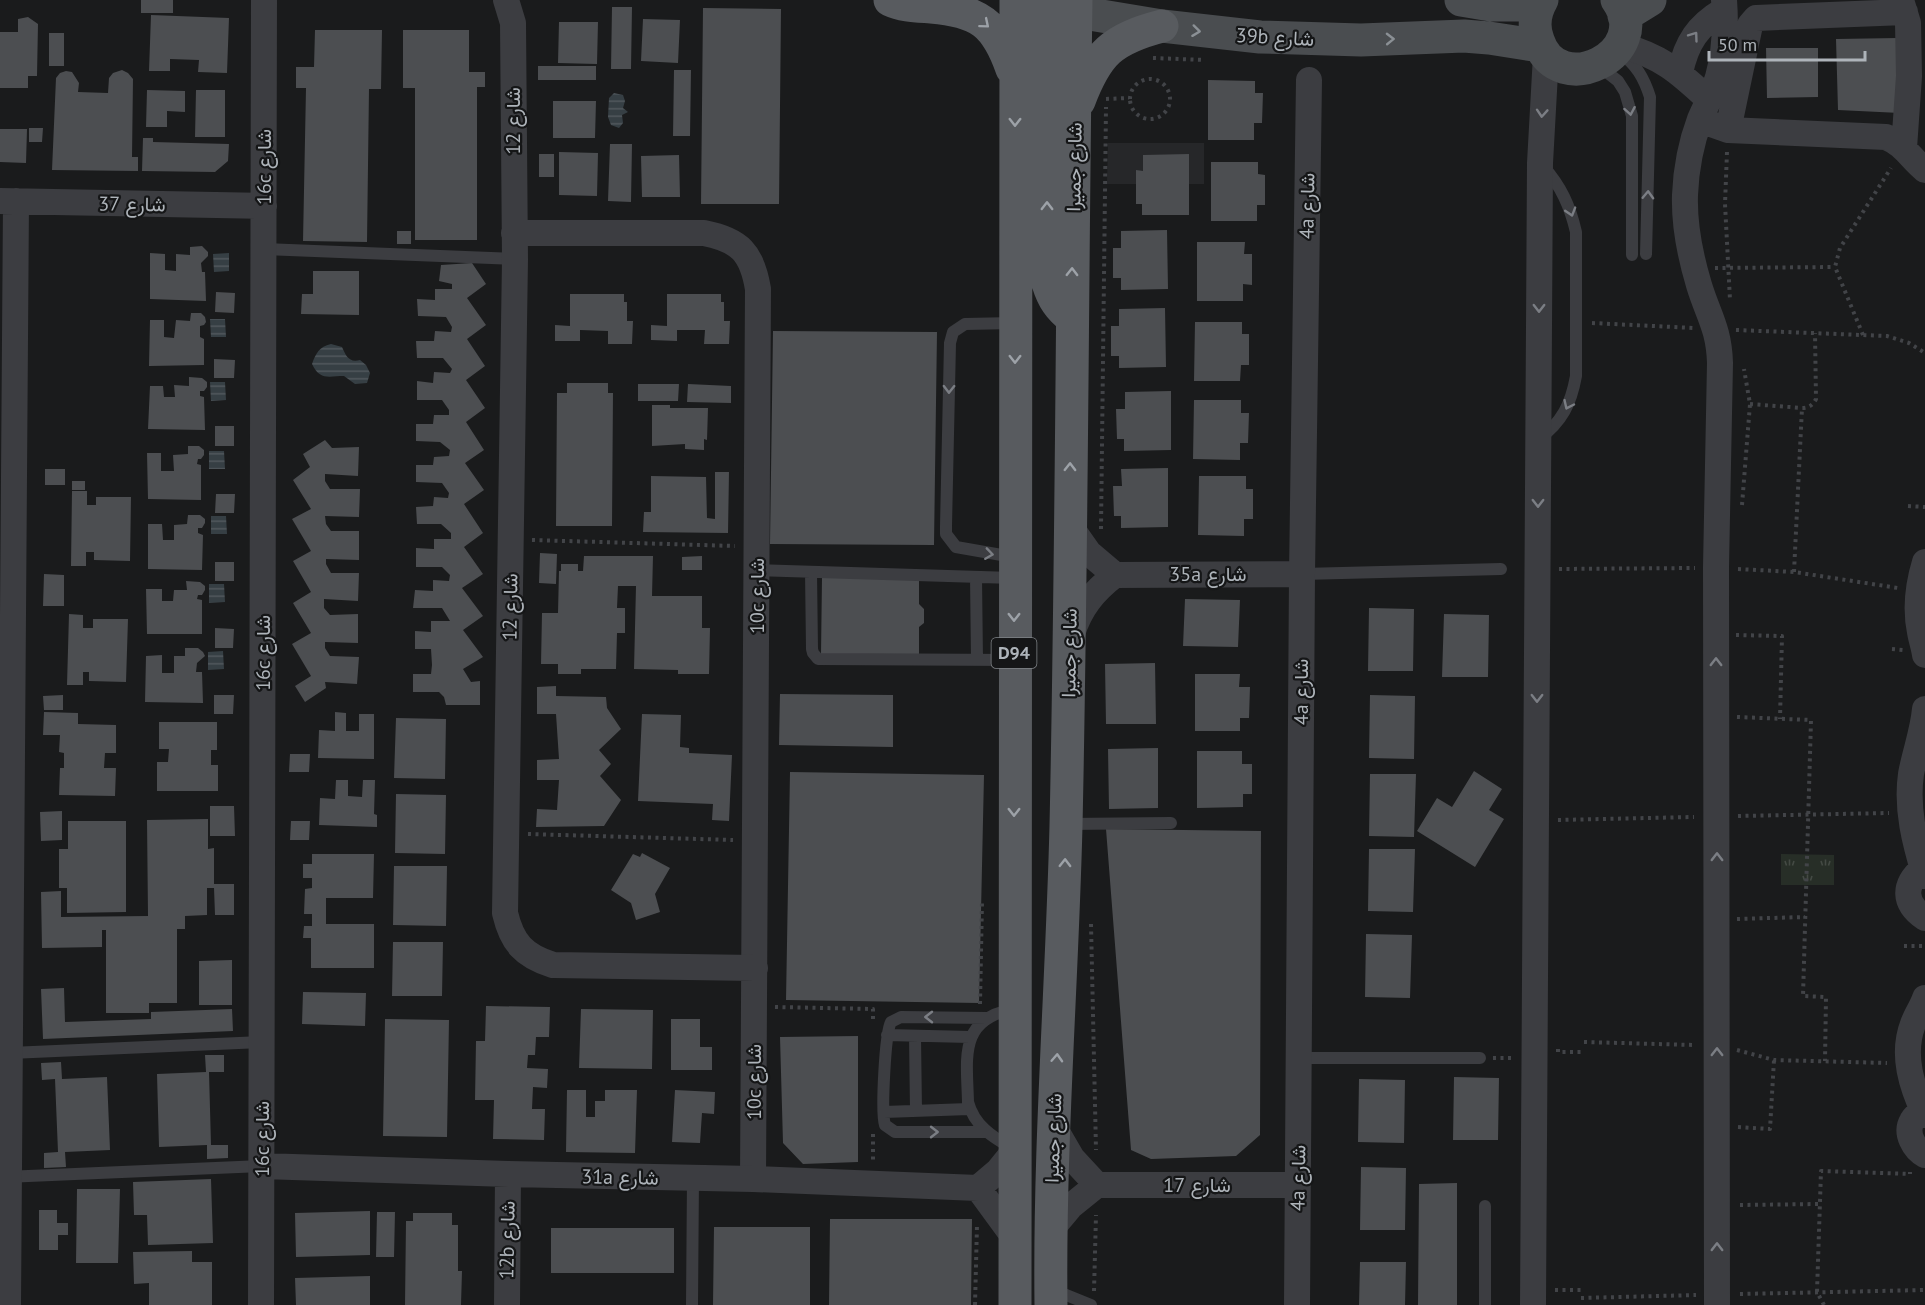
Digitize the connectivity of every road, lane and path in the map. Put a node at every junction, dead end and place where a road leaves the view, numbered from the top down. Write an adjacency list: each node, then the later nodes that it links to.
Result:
1 (264, 0): 28 (street, 16c شارع)
2 (525, 0): 10 (street, شارع 12)
3 (890, 0): 17 (main road, one-way to 17)
4 (1015, 0): 7 (street, 39b شارع); 17 (main road, شارع جميرا / D94)
5 (1461, 0): 6 (street)
6 (1541, 3): 13 (street)
7 (1061, 4): 11 (street, 39b شارع); 22 (main road, شارع جميرا); 36 (main road, one-way to 7)
8 (1724, 5): 15 (street, one-way to 8); 21 (street)
9 (1903, 6): 16 (street); 23 (street)
10 (509, 11): 29 (street, شارع 12)
11 (1162, 26): 13 (street, 39b شارع, one-way to 13); 14 (main road)
12 (1621, 29): 13 (street, 39b شارع); 15 (street); 31 (lane, one-way to 12); 32 (lane, one-way to 32)
13 (1543, 50): 25 (street, one-way to 25)
14 (1107, 51): 20 (path); 22 (main road)
15 (1680, 73): 21 (street)
16 (1917, 76): 24 (street)
17 (1016, 79): 37 (main road, شارع جميرا / D94, one-way to 37)
18 (1309, 80): 57 (street, 4a شارع)
19 (1129, 98): 19 (path); 20 (path)
20 (1106, 99): 49 (path)
21 (1704, 110): 23 (street); 35 (street)
22 (1074, 114): 36 (main road, شارع جميرا, one-way to 22)
23 (1728, 130): 24 (street)
24 (1904, 148): 26 (street); 34 (path)
25 (1540, 163): 45 (street, one-way to 45); 45 (lane, one-way to 45)
26 (1925, 170)
27 (8, 201): 28 (street, شارع 37); 73 (street)
28 (264, 206): 30 (street, 16c شارع)
29 (514, 233): 33 (street, شارع 12); 51 (street, 10c شارع)
30 (264, 249): 33 (lane); 89 (street, 16c شارع)
31 (1646, 254)
32 (1632, 255)
33 (515, 259): 50 (street, شارع 12)
34 (1835, 267): 35 (path); 41 (path)
35 (1695, 269): 39 (street)
36 (1072, 318): 48 (main road, شارع جميرا, one-way to 36)
37 (1015, 323): 53 (main road, شارع جميرا / D94, one-way to 53); 53 (lane, one-way to 53)
38 (1592, 323): 39 (path)
39 (1716, 329): 40 (path); 60 (street)
40 (1815, 333): 41 (path); 44 (path)
41 (1863, 335): 42 (path)
42 (1925, 352)
43 (1750, 404): 44 (path)
44 (1802, 408): 56 (path)
45 (1538, 440): 137 (street, one-way to 137)
46 (1908, 506): 47 (path)
47 (1925, 507)
48 (1070, 525): 58 (street); 61 (main road, شارع جميرا)
49 (1101, 537)
50 (510, 540): 51 (path); 70 (street, شارع 12)
51 (757, 559): 55 (lane); 71 (street, 10c شارع)
52 (1925, 562): 62 (street)
53 (1014, 568): 59 (lane); 64 (main road, شارع جميرا / D94, one-way to 64)
54 (1501, 569): 57 (lane)
55 (811, 572): 59 (lane); 63 (lane)
56 (1794, 572)
57 (1302, 574): 58 (street, 35a شارع); 93 (street, 4a شارع)
58 (1115, 575): 61 (street)
59 (976, 577): 63 (lane)
60 (1716, 635): 66 (street, one-way to 60); 67 (path)
61 (1070, 639): 68 (main road, شارع جميرا)
62 (1925, 655)
63 (977, 660): 64 (lane)
64 (1014, 660): 83 (main road, شارع جميرا / D94, one-way to 83)
65 (1925, 709): 72 (street)
66 (1716, 716): 67 (path); 91 (street, one-way to 66)
67 (1780, 719): 75 (path)
68 (1066, 824): 69 (lane); 105 (main road, شارع جميرا, one-way to 68)
69 (1171, 824)
70 (506, 834): 71 (path); 80 (street, شارع 12)
71 (755, 841): 80 (street, 10c شارع)
72 (1924, 872): 76 (street)
73 (5, 878): 84 (street)
74 (1091, 912): 115 (path)
75 (1805, 916): 77 (path); 97 (path)
76 (1925, 918)
77 (1737, 919)
78 (1925, 945): 79 (path)
79 (1904, 946)
80 (755, 968): 82 (street, 10c شارع)
81 (1925, 998): 98 (street)
82 (755, 1006): 85 (path); 113 (street, 10c شارع)
83 (1001, 1013): 86 (lane, one-way to 86); 88 (lane); 108 (main road, شارع جميرا / D94)
84 (5, 1020): 92 (street)
85 (873, 1033)
86 (887, 1035): 87 (lane); 101 (lane)
87 (915, 1036): 88 (lane); 100 (lane)
88 (970, 1037): 99 (lane)
89 (262, 1042): 92 (lane); 109 (street, 16c شارع)
90 (1584, 1042): 91 (path)
91 (1717, 1046): 96 (path); 104 (street, one-way to 91)
92 (10, 1053): 111 (street)
93 (1299, 1058): 94 (lane); 116 (street, 4a شارع)
94 (1480, 1058): 95 (path)
95 (1522, 1058)
96 (1774, 1060): 97 (path); 104 (path)
97 (1824, 1061): 98 (path)
98 (1908, 1064): 102 (street)
99 (969, 1109): 100 (lane); 106 (lane)
100 (916, 1111): 101 (lane)
101 (884, 1112): 106 (lane, one-way to 106)
102 (1924, 1113): 107 (street)
103 (873, 1126): 114 (path)
104 (1717, 1126): 120 (street)
105 (1054, 1127): 115 (street); 121 (main road, شارع جميرا)
106 (986, 1132): 108 (lane)
107 (1918, 1148): 118 (path)
108 (1015, 1150): 117 (street); 122 (main road, شارع جميرا / D94)
109 (262, 1166): 110 (street, 31a شارع); 111 (lane); 131 (street, 16c شارع)
110 (508, 1174): 112 (street, 31a شارع); 132 (street, 12b شارع)
111 (5, 1177): 123 (street)
112 (693, 1178): 113 (street, 31a شارع); 133 (lane)
113 (753, 1179): 114 (street, 31a شارع)
114 (873, 1184): 117 (street, 31a شارع)
115 (1097, 1185): 116 (street, شارع 17); 121 (street); 128 (path)
116 (1298, 1185): 135 (street, 4a شارع)
117 (978, 1188): 122 (street)
118 (1820, 1204): 120 (path); 125 (path)
119 (1485, 1206): 136 (lane)
120 (1717, 1206): 129 (street, one-way to 120)
121 (1050, 1231): 126 (main road, شارع جميرا)
122 (1016, 1240): 134 (main road, شارع جميرا / D94)
123 (4, 1244): 130 (street)
124 (1925, 1290): 125 (path)
125 (1817, 1292): 129 (path); 138 (path)
126 (1051, 1297): 128 (lane)
127 (1581, 1298): 129 (path)
128 (1093, 1300)
129 (1717, 1300)
130 (8, 1305)
131 (261, 1305)
132 (507, 1305)
133 (692, 1305)
134 (1015, 1305)
135 (1297, 1305)
136 (1485, 1305)
137 (1533, 1305)
138 (1824, 1305)

